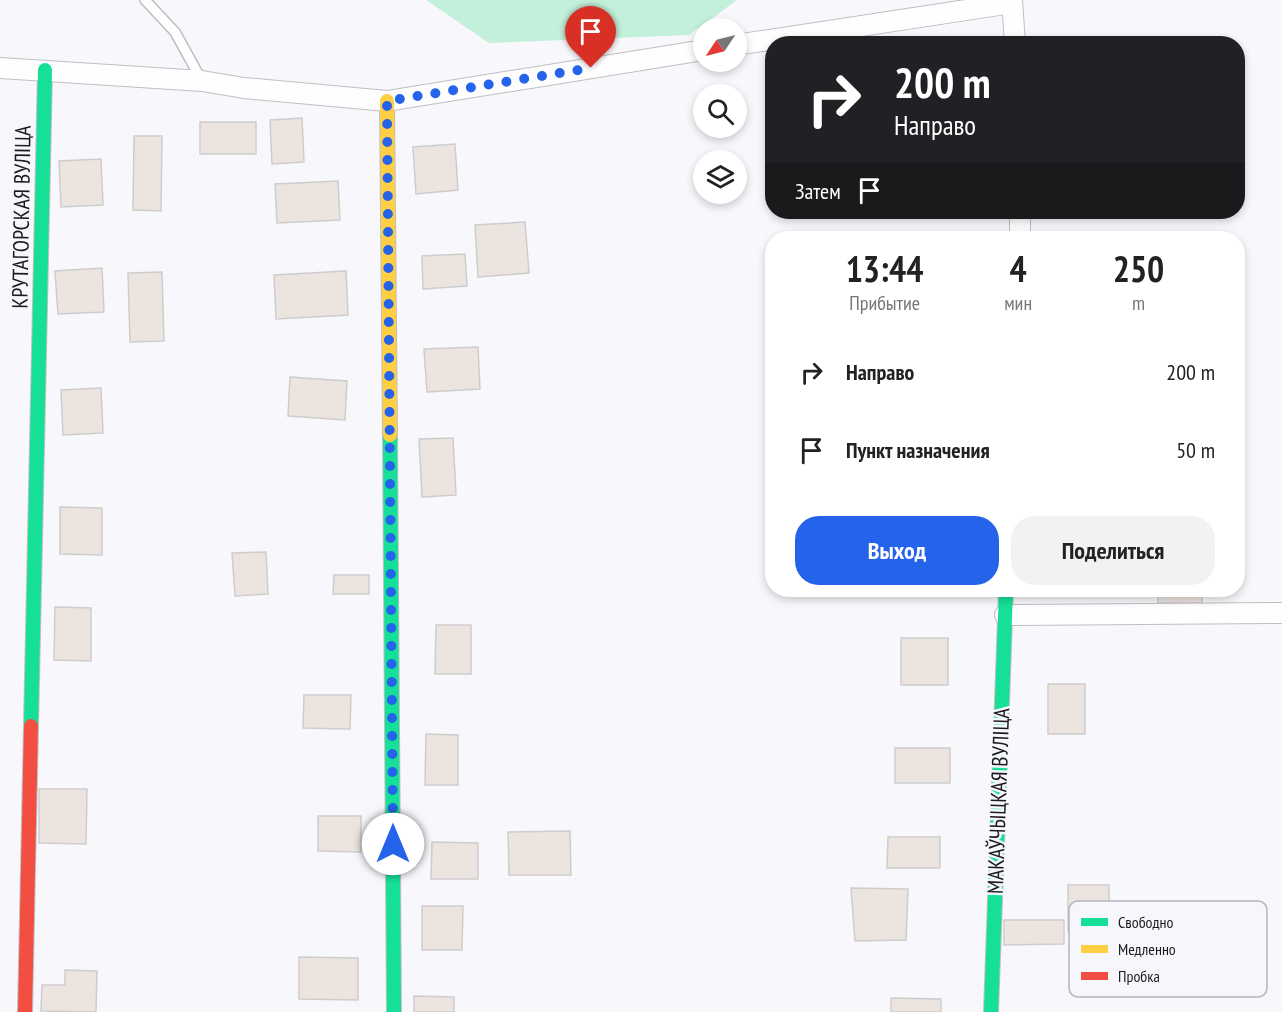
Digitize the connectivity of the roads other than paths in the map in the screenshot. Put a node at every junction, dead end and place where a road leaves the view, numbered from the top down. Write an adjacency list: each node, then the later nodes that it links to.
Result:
1 (145, 0): 10 (lane)
2 (1012, 1): 3 (street); 4 (street)
3 (792, 36)
4 (1014, 36)
5 (765, 40): 6 (street)
6 (747, 43)
7 (693, 52): 11 (street)
8 (0, 68): 9 (street)
9 (45, 70): 10 (street); 15 (street, КРУТАГОРСКАЯ ВУЛІЦА)
10 (202, 81): 11 (street)
11 (387, 101): 16 (street)
12 (1006, 597): 14 (street, МАКАЎЧЫЦКАЯ ВУЛІЦА)
13 (1282, 614): 14 (street)
14 (1005, 615): 17 (street, МАКАЎЧЫЦКАЯ ВУЛІЦА)
15 (25, 1012)
16 (394, 1012)
17 (991, 1012)

